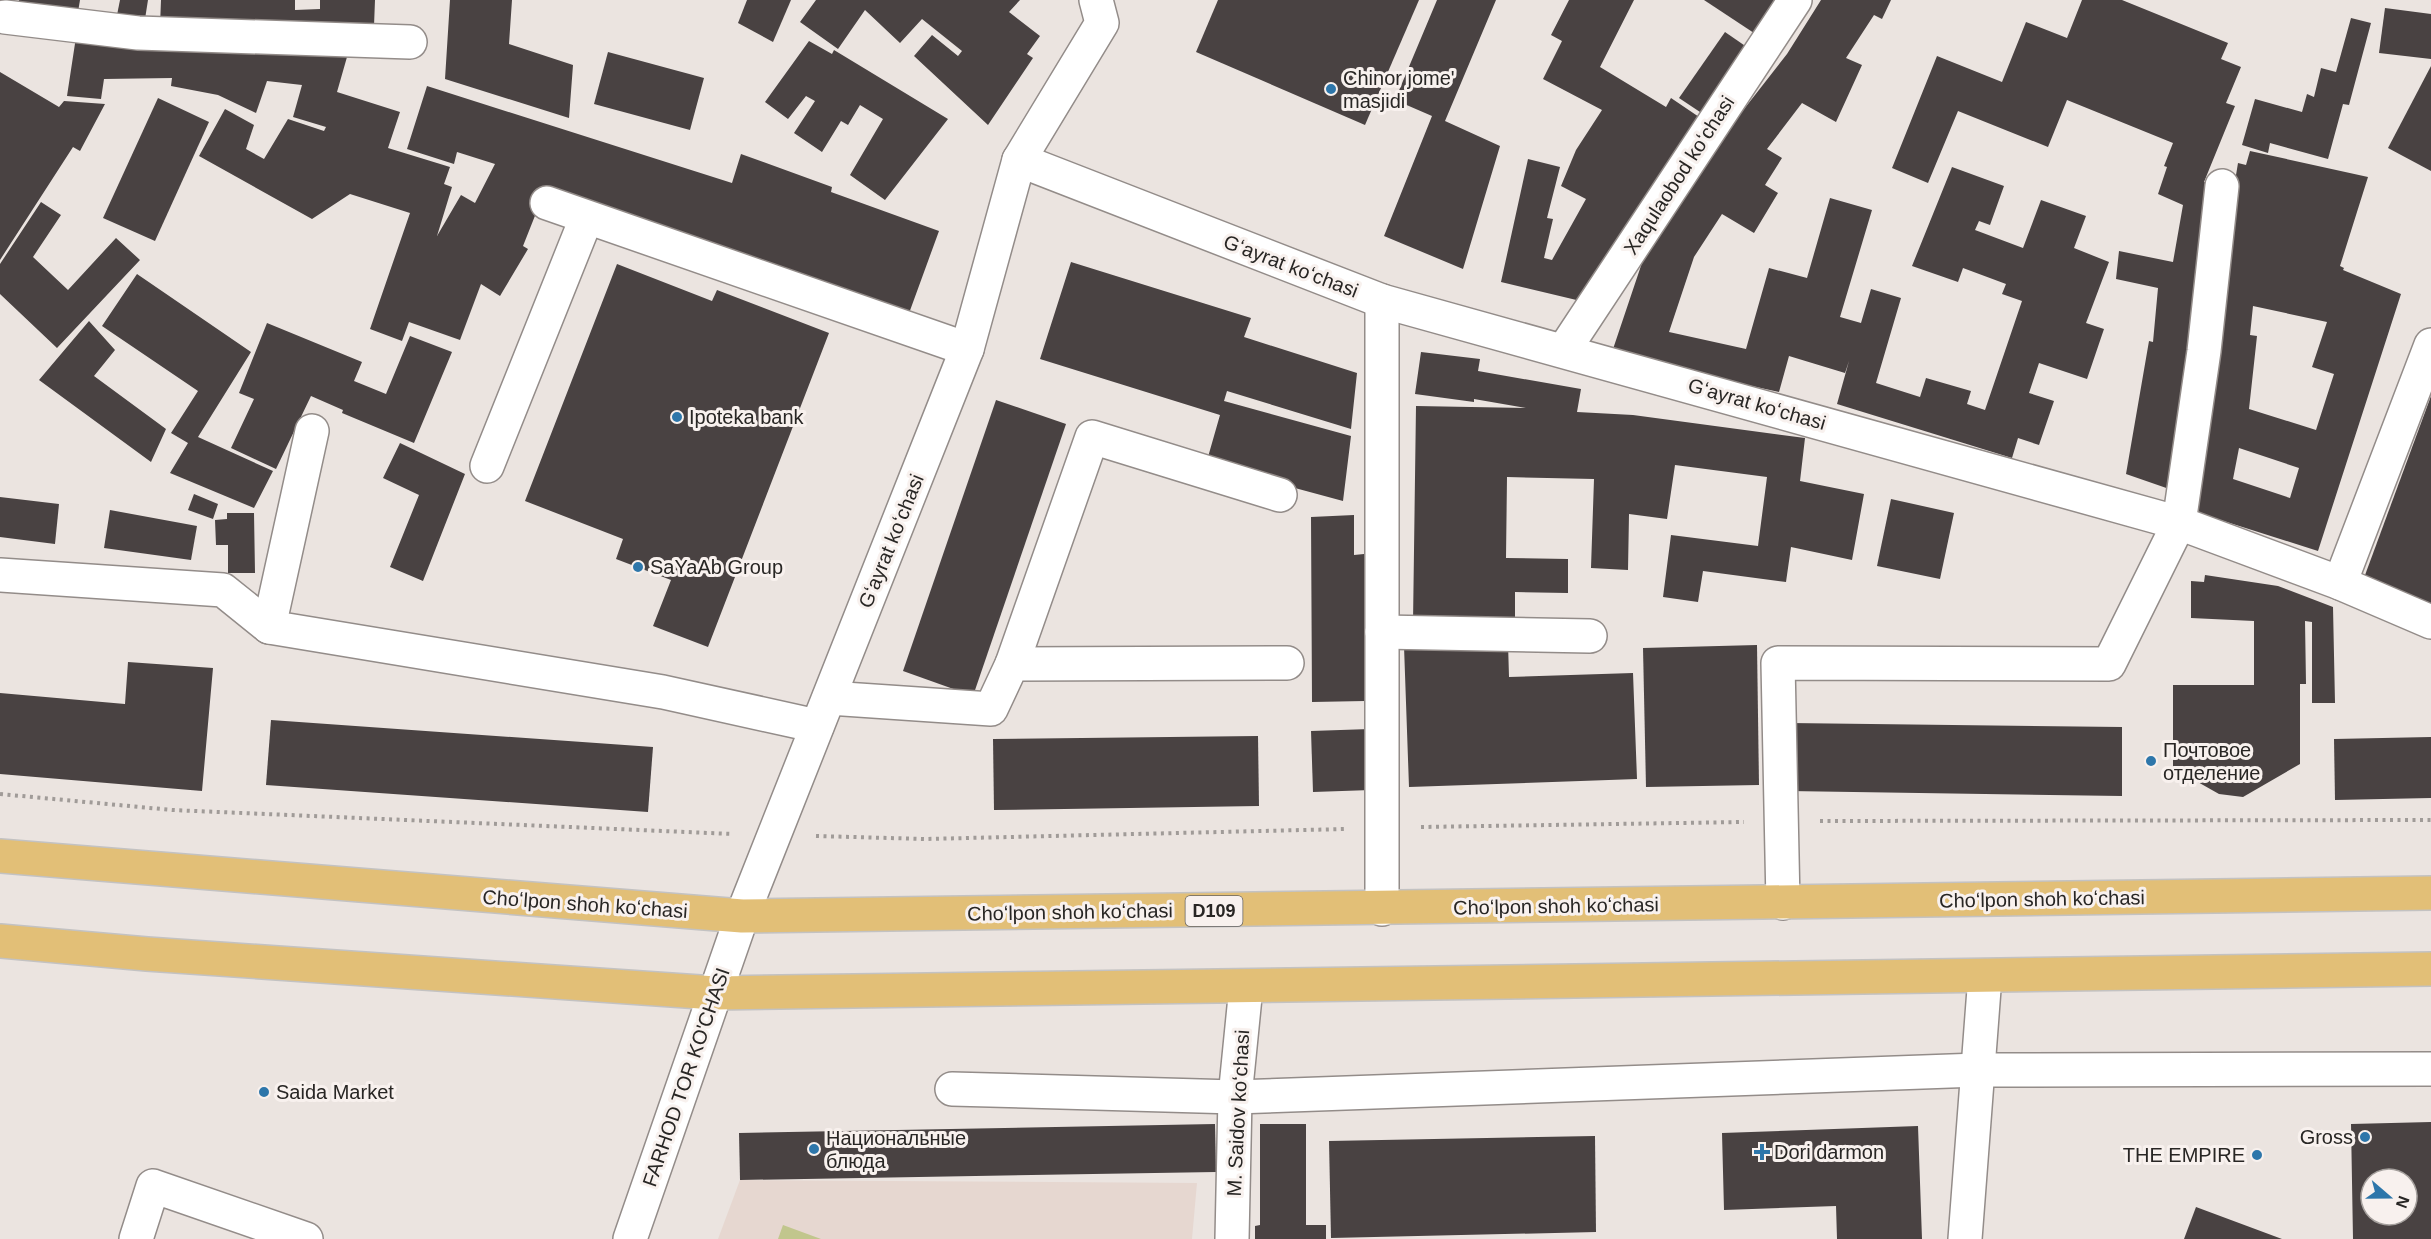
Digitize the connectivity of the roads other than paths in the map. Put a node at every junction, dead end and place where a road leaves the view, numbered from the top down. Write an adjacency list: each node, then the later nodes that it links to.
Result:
1 (1795, 0): 12 (street, Xaqulaobod koʻchasi)
2 (1104, 8): 5 (street, Gʻayrat koʻchasi)
3 (5, 10): 4 (street)
4 (410, 42)
5 (1019, 160): 9 (street, Gʻayrat koʻchasi); 11 (street, Gʻayrat koʻchasi)
6 (2222, 186): 16 (street)
7 (547, 203): 8 (street)
8 (586, 219): 11 (street); 14 (street)
9 (1382, 301): 12 (street, Gʻayrat koʻchasi); 21 (street)
10 (2431, 345): 18 (street)
11 (967, 349): 25 (street, Gʻayrat koʻchasi)
12 (1564, 350): 16 (street, Gʻayrat koʻchasi)
13 (312, 431): 20 (street)
14 (487, 466)
15 (1280, 495): 24 (street)
16 (2180, 523): 18 (street, Gʻayrat koʻchasi); 28 (street)
17 (0, 575): 20 (street)
18 (2340, 583): 19 (street, Gʻayrat koʻchasi)
19 (2431, 622)
20 (269, 627): 25 (street)
21 (1382, 632): 22 (street); 29 (street)
22 (1590, 636)
23 (1287, 663): 24 (street)
24 (1012, 664): 25 (street)
25 (823, 712): 30 (street, Gʻayrat koʻchasi)
26 (0, 856): 30 (main road, Choʻlpon shoh koʻchasi / D109)
27 (2431, 893): 28 (main road, Choʻlpon shoh koʻchasi / D109)
28 (1783, 903): 29 (main road, Choʻlpon shoh koʻchasi / D109)
29 (1382, 909): 30 (main road, Choʻlpon shoh koʻchasi / D109)
30 (742, 916): 35 (street, FARHOD TOR KO'CHASI)
31 (0, 941): 35 (main road)
32 (2431, 969): 33 (main road)
33 (1985, 976): 34 (main road); 37 (street)
34 (1246, 987): 35 (main road); 39 (street, M. Saidov koʻchasi)
35 (716, 993): 42 (street, FARHOD TOR KO'CHASI)
36 (2431, 1069): 37 (street)
37 (1978, 1070): 39 (street); 44 (street)
38 (952, 1089): 39 (street)
39 (1235, 1097): 43 (street, M. Saidov koʻchasi)
40 (136, 1239): 41 (street)
41 (306, 1239)
42 (630, 1239)
43 (1232, 1239)
44 (1965, 1239)

